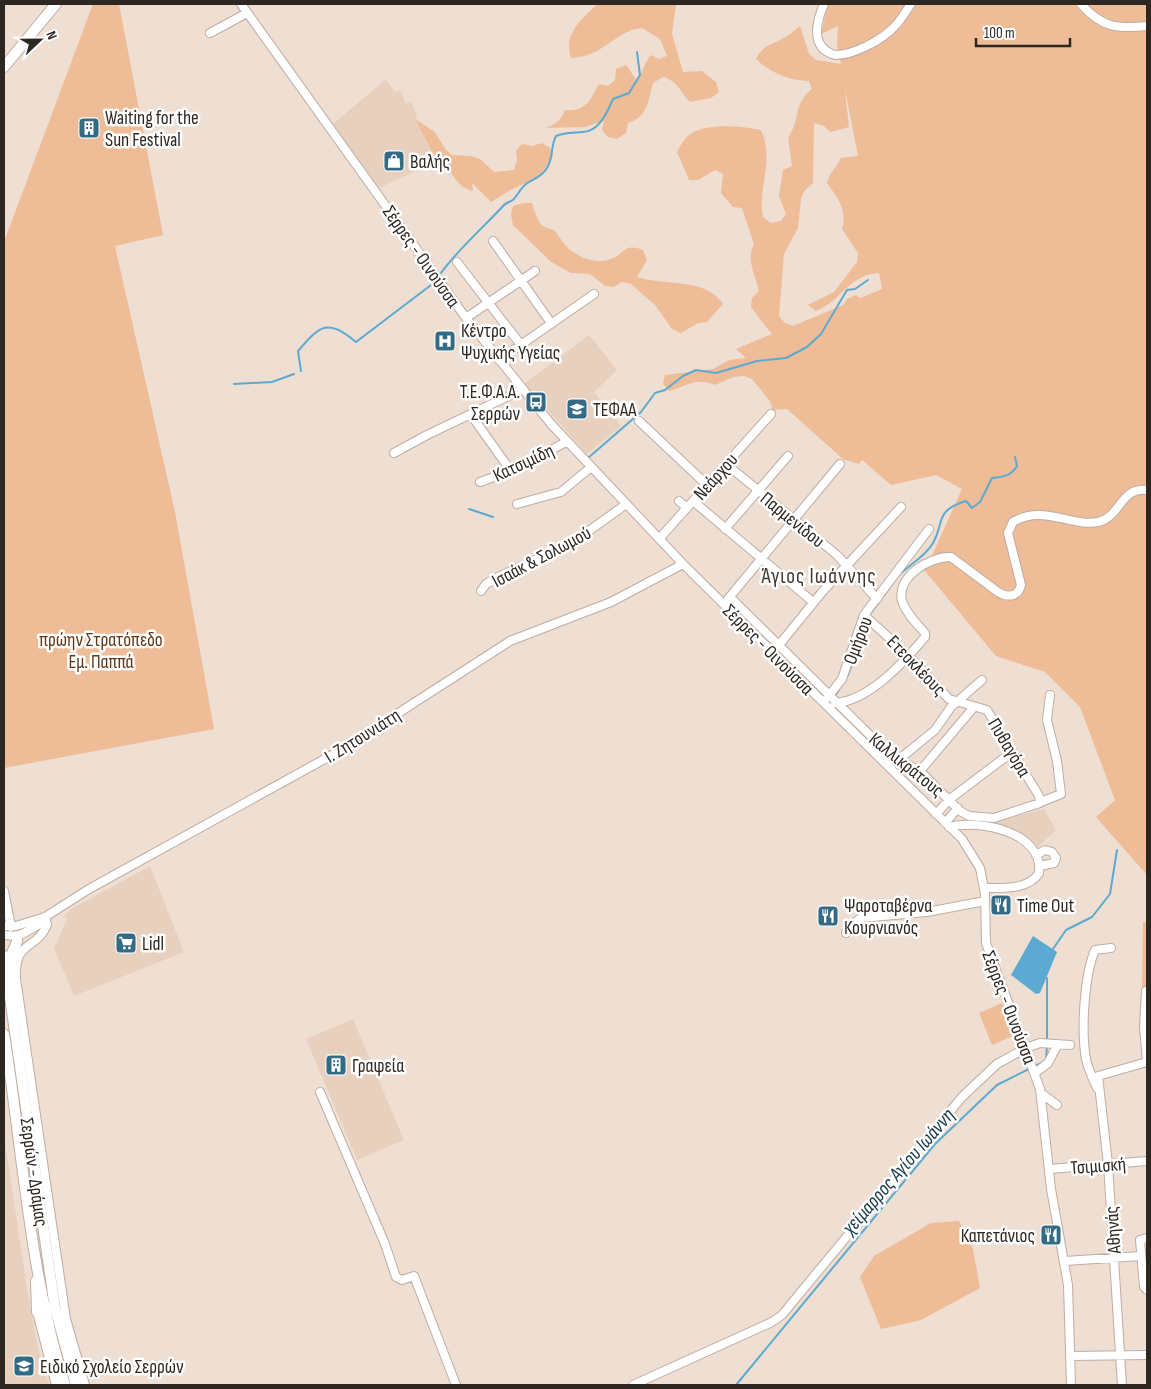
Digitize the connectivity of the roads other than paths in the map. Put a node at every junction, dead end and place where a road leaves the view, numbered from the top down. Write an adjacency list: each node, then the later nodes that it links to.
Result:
1 (56, 4): 9 (main road)
2 (241, 4): 6 (street, Σέρρες - Οινούσσα)
3 (824, 4): 4 (street)
4 (911, 4)
5 (1081, 4): 7 (street)
6 (248, 13): 8 (street); 16 (street, Σέρρες - Οινούσσα)
7 (1147, 26)
8 (210, 34)
9 (4, 67)
10 (493, 241): 13 (street)
11 (457, 262): 15 (street)
12 (535, 271): 13 (street)
13 (521, 280): 15 (street); 17 (street)
14 (594, 294): 17 (street)
15 (488, 302): 16 (street); 18 (street)
16 (466, 318): 19 (street, Σέρρες - Οινούσσα)
17 (551, 323): 18 (street)
18 (520, 345): 19 (street)
19 (499, 360): 20 (street, Σέρρες - Οινούσσα)
20 (523, 389): 21 (street); 24 (street, Σέρρες - Οινούσσα)
21 (471, 414): 25 (street); 30 (street)
22 (771, 414): 27 (street, Νεάρχου)
23 (639, 421): 32 (street)
24 (566, 442): 29 (street, Σέρρες - Οινούσσα); 30 (street, Κατσιμίδη)
25 (394, 453)
26 (788, 456): 33 (street)
27 (726, 464): 32 (street, Νεάρχου); 33 (street, Παρμενίδου)
28 (840, 464): 41 (street)
29 (590, 468): 37 (street); 38 (street, Σέρρες - Οινούσσα)
30 (511, 471): 31 (street, Κατσιμίδη)
31 (480, 482)
32 (707, 485): 36 (street, Νεάρχου)
33 (758, 490): 41 (street, Παρμενίδου); 42 (street)
34 (1147, 490): 54 (street)
35 (679, 501): 40 (street)
36 (693, 501): 40 (street, Νεάρχου); 42 (street)
37 (516, 504)
38 (626, 505): 44 (street, Σέρρες - Οινούσσα); 48 (street, Ισαάκ & Σολωμού)
39 (901, 506): 47 (street)
40 (687, 508): 44 (street, Νεάρχου)
41 (794, 520): 45 (street); 47 (street, Παρμενίδου)
42 (725, 529): 45 (street)
43 (930, 529): 49 (street, Ομήρου)
44 (659, 539): 46 (street, Σέρρες - Οινούσσα)
45 (761, 559): 50 (street); 51 (street)
46 (683, 564): 50 (street, Σέρρες - Οινούσσα); 75 (street, Ι. Ζητουνιάτη)
47 (848, 564): 49 (street, Παρμενίδου); 51 (street)
48 (481, 590)
49 (877, 599): 52 (street, Ομήρου)
50 (727, 600): 53 (street, Καλλικράτους); 59 (street, Σέρρες - Οινούσσα)
51 (813, 602): 53 (street)
52 (864, 615): 54 (street, Ετεοκλέους); 57 (street, Ομήρου)
53 (778, 645): 57 (street, Καλλικράτους)
54 (909, 656): 58 (street, Ετεοκλέους); 60 (street)
55 (982, 680): 58 (street)
56 (1050, 695): 66 (street)
57 (830, 696): 59 (street, Ομήρου); 60 (street, Καλλικράτους)
58 (956, 702): 61 (street, Ετεοκλέους); 63 (street)
59 (823, 703): 60 (street); 68 (street, Σέρρες - Οινούσσα)
60 (837, 703): 63 (street, Καλλικράτους)
61 (974, 707): 62 (street, Πυθαγόρα); 64 (street)
62 (1012, 752): 65 (street); 66 (street, Πυθαγόρα)
63 (897, 761): 64 (street, Καλλικράτους)
64 (920, 771): 65 (street, Καλλικράτους)
65 (950, 799): 67 (street, Καλλικράτους); 68 (street)
66 (1040, 799): 67 (street, Καλλικράτους)
67 (958, 808): 69 (street)
68 (936, 814): 69 (street, Σέρρες - Οινούσσα)
69 (947, 825): 70 (street); 72 (street, Σέρρες - Οινούσσα)
70 (1036, 855): 71 (street); 71 (street)
71 (1040, 866): 72 (street)
72 (984, 888): 74 (street, Σέρρες - Οινούσσα)
73 (4, 891): 76 (street)
74 (985, 901): 77 (street); 88 (street, Σέρρες - Οινούσσα)
75 (45, 917): 76 (street); 79 (street); 81 (street)
76 (7, 926)
77 (846, 933)
78 (4, 935): 79 (street)
79 (17, 936): 81 (street); 83 (main road)
80 (1111, 948): 93 (street)
81 (22, 949): 111 (street)
82 (4, 956): 83 (main road, Σερρών - Δράμας)
83 (8, 987): 110 (main road, Σερρών - Δράμας)
84 (1146, 991): 89 (street)
85 (4, 1034): 102 (main road, Σερρών - Δράμας)
86 (1051, 1043): 87 (street); 88 (street); 90 (street)
87 (1070, 1045)
88 (1026, 1048): 90 (street, Σέρρες - Οινούσσα); 113 (street)
89 (1147, 1062): 93 (street, Αθηνάς)
90 (1035, 1073): 91 (street, Σέρρες - Οινούσσα)
91 (1040, 1090): 94 (street); 97 (street, Σέρρες - Οινούσσα)
92 (320, 1092): 112 (street)
93 (1101, 1100): 96 (street, Αθηνάς)
94 (1057, 1105)
95 (1147, 1161): 96 (street, Τσιμισκή)
96 (1108, 1164): 97 (street, Τσιμισκή); 100 (street, Αθηνάς)
97 (1050, 1168): 101 (street, Σέρρες - Οινούσσα)
98 (1147, 1238): 99 (street)
99 (1141, 1256): 100 (street); 103 (street)
100 (1114, 1257): 101 (street); 107 (street, Αθηνάς)
101 (1065, 1261): 106 (street, Σέρρες - Οινούσσα)
102 (38, 1273): 104 (main road); 109 (main road, Σερρών - Δράμας)
103 (1147, 1290)
104 (37, 1312): 108 (street)
105 (1147, 1355): 107 (street)
106 (1070, 1356): 107 (street); 114 (street, Σέρρες - Οινούσσα)
107 (1120, 1356): 115 (street, Αθηνάς)
108 (56, 1385)
109 (65, 1385)
110 (76, 1385)
111 (85, 1385)
112 (456, 1385)
113 (633, 1385)
114 (1071, 1385)
115 (1122, 1385)

